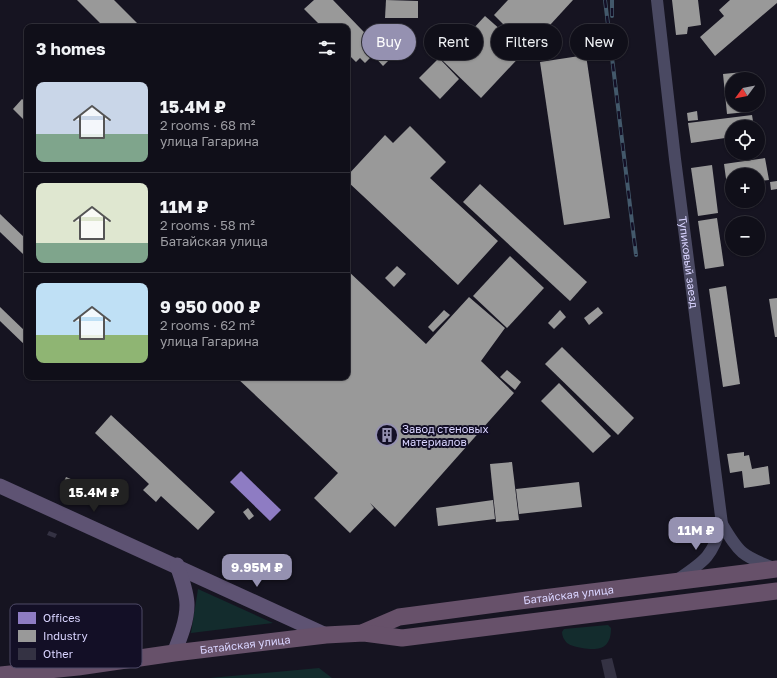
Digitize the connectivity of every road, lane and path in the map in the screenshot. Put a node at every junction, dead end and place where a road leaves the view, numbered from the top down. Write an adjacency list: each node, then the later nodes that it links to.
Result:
1 (657, 0): 3 (street, Тупиковый заезд)
2 (0, 486): 4 (main road)
3 (722, 524): 5 (street); 6 (street)
4 (177, 565): 9 (main road); 10 (main road)
5 (777, 569): 6 (highway, Батайская улица)
6 (676, 582): 8 (highway, Батайская улица)
7 (777, 591): 8 (highway, Батайская улица)
8 (364, 633): 9 (highway, Батайская улица)
9 (326, 635): 10 (highway, Батайская улица)
10 (174, 653): 11 (highway, Батайская улица)
11 (142, 659)
12 (99, 668): 13 (highway, Батайская улица)
13 (79, 672): 14 (highway)
14 (0, 675)

